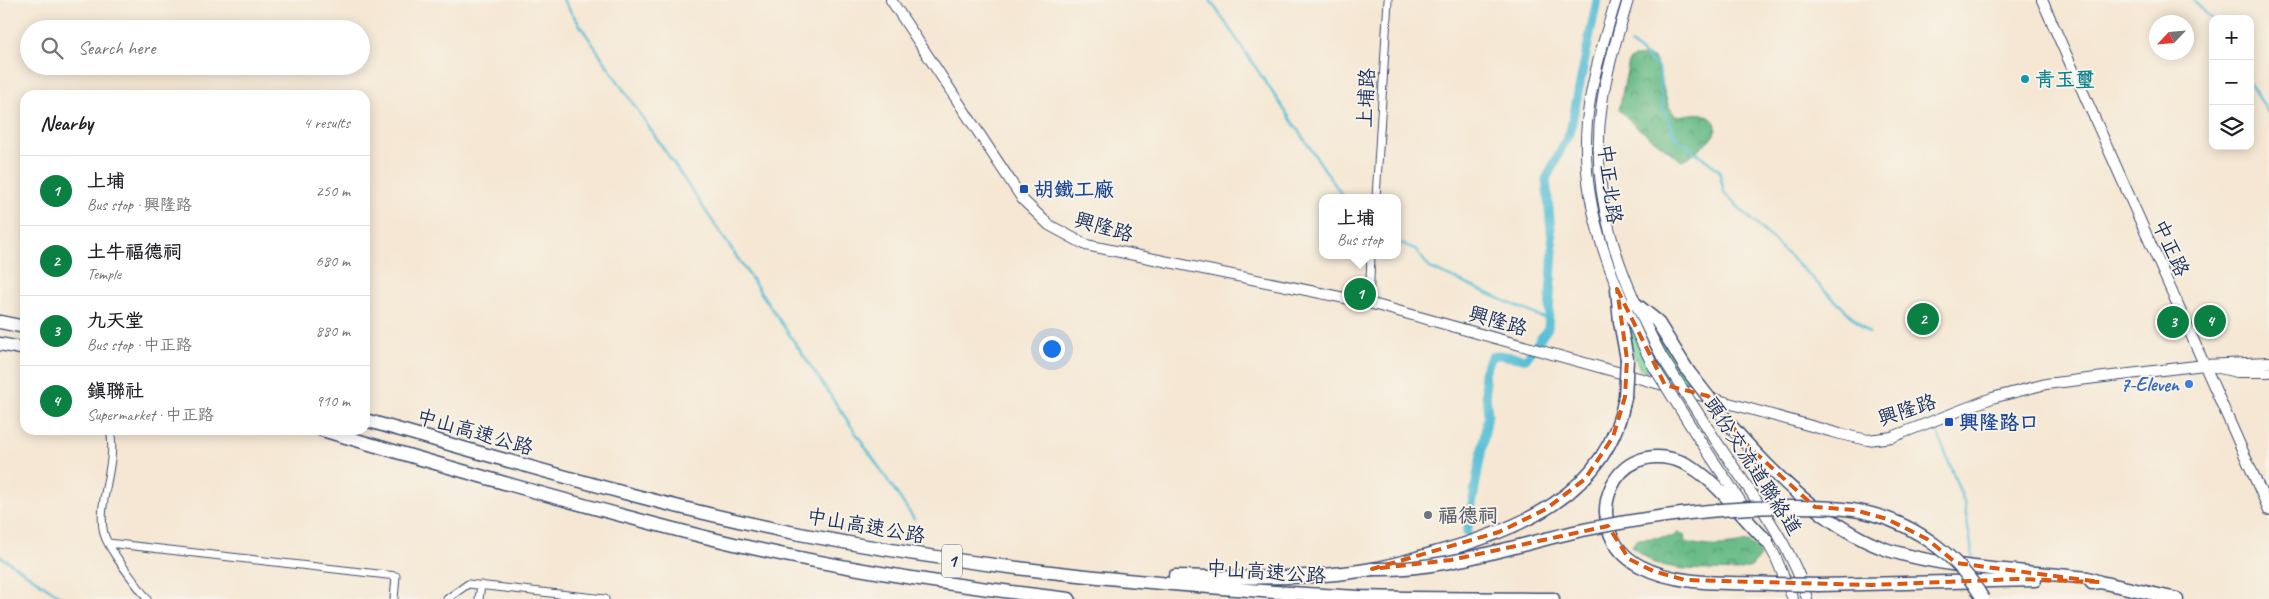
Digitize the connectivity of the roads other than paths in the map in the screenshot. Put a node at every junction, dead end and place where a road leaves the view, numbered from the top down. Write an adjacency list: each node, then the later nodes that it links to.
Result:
1 (891, 0): 10 (main road, 興隆路)
2 (1388, 0): 6 (street, 上埔路)
3 (1616, 0): 8 (main road, 中正北路)
4 (1628, 0): 9 (main road, 中正北路)
5 (2042, 0): 18 (main road, 中正路)
6 (1376, 194)
7 (1371, 259): 10 (street)
8 (1618, 289): 17 (main road, 中正北路); 26 (highway, bridge)
9 (1633, 302): 15 (main road, 中正北路); 28 (highway, bridge)
10 (1369, 303): 18 (main road, 興隆路)
11 (0, 322): 12 (highway)
12 (20, 326)
13 (0, 344): 14 (highway)
14 (20, 348)
15 (1662, 356): 38 (main road, 頭份交流道聯絡道, bridge)
16 (2269, 362): 18 (main road)
17 (1652, 364): 24 (main road, 頭份交流道聯絡道, bridge)
18 (2204, 365): 19 (main road); 23 (main road, 中正路)
19 (2269, 372)
20 (370, 421): 27 (highway, 中山高速公路 / 1)
21 (111, 435): 25 (street)
22 (340, 435): 35 (highway, 中山高速公路 / 1)
23 (2269, 510)
24 (1767, 541): 28 (highway, bridge); 37 (main road, 頭份交流道聯絡道)
25 (108, 543): 30 (street); 31 (street)
26 (1372, 569): 27 (highway); 39 (highway, bridge)
27 (1151, 581): 36 (highway, 中山高速公路 / 1)
28 (2100, 582): 40 (highway)
29 (481, 585): 32 (street); 33 (street); 34 (street)
30 (147, 599)
31 (394, 599)
32 (446, 599)
33 (479, 599)
34 (605, 599)
35 (1069, 599)
36 (1553, 599)
37 (1793, 599)
38 (1807, 599)
39 (1983, 599)
40 (2178, 599)

